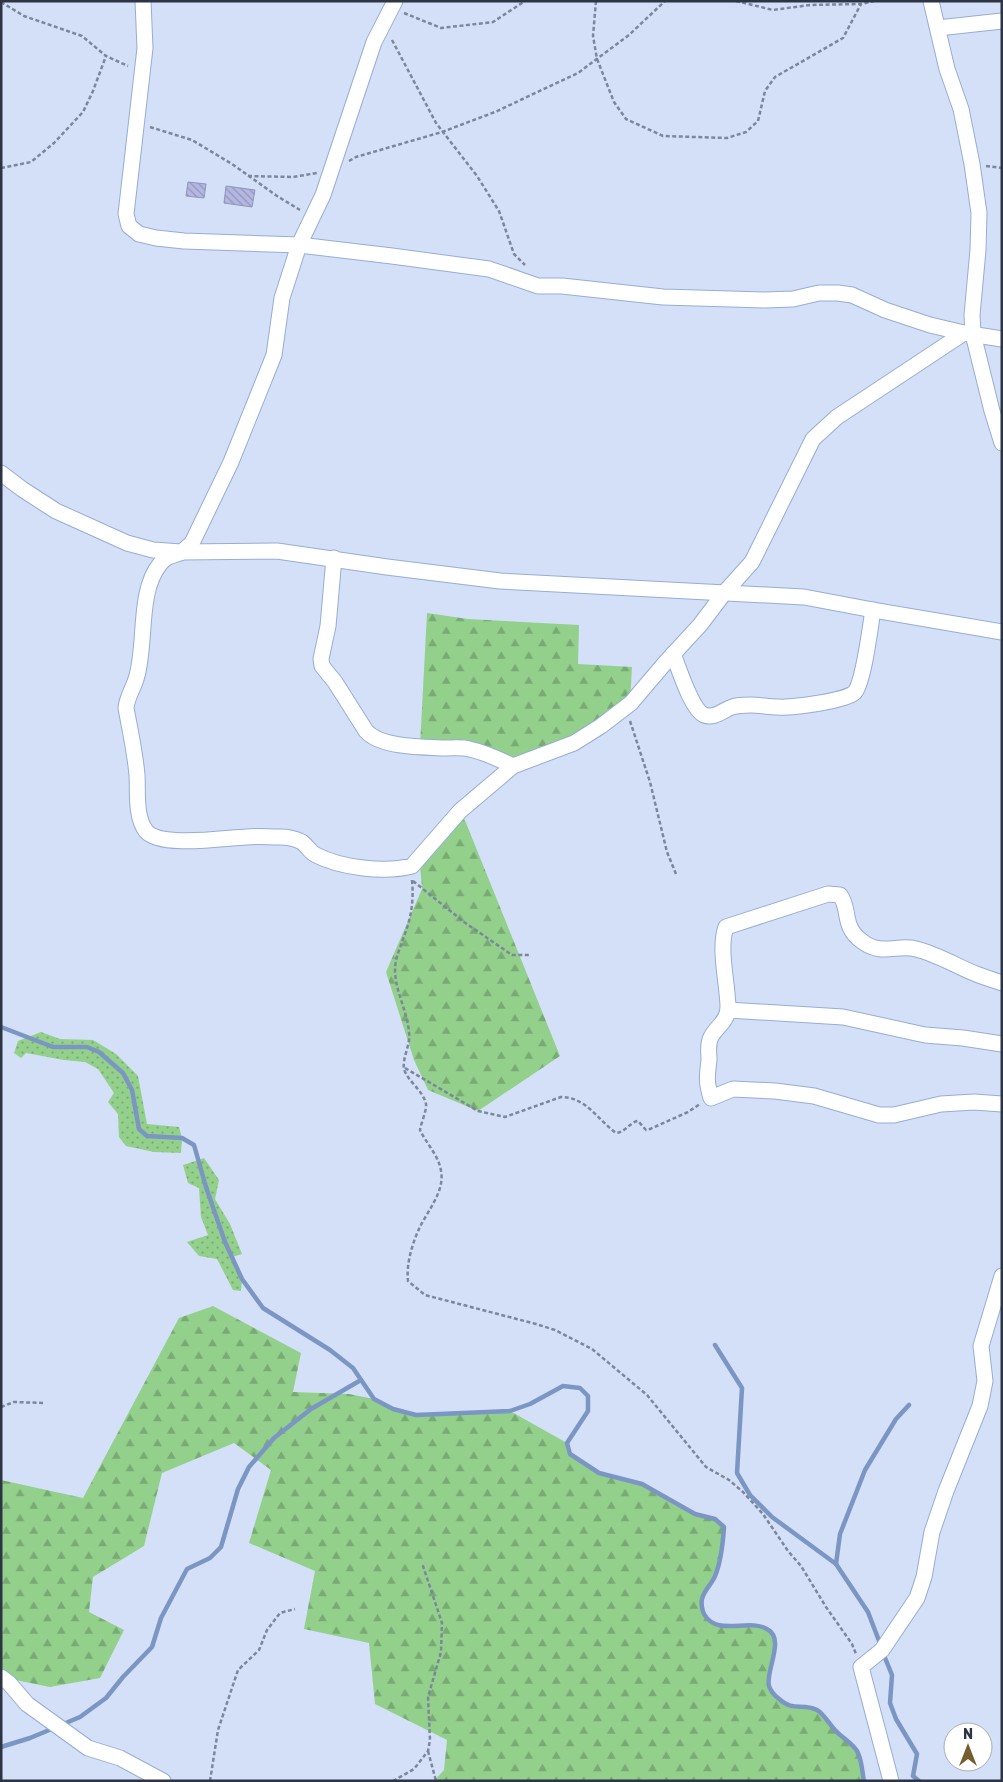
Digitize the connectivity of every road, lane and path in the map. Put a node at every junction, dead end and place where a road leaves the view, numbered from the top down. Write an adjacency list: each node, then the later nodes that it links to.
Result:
1 (143, 1): 16 (street)
2 (525, 1): 10 (path)
3 (596, 1): 15 (path)
4 (665, 1): 15 (path)
5 (736, 1): 9 (path)
6 (874, 1): 9 (path)
7 (931, 1): 13 (street)
8 (1, 2): 14 (path)
9 (861, 4): 15 (path)
10 (393, 5): 12 (street)
11 (1002, 21): 13 (street)
12 (382, 26): 18 (path); 20 (street)
13 (938, 28): 25 (street)
14 (106, 56): 16 (path); 19 (path)
15 (597, 59): 18 (path)
16 (143, 72): 17 (street)
17 (136, 123): 21 (path); 23 (street)
18 (442, 132): 20 (path); 24 (path)
19 (1, 168)
20 (331, 171): 21 (path); 22 (street)
21 (248, 176): 22 (path)
22 (312, 217): 23 (street)
23 (299, 245): 25 (street); 29 (street)
24 (528, 268)
25 (968, 334): 26 (street); 27 (street); 31 (street)
26 (1002, 339)
27 (1002, 443)
28 (1, 473): 29 (street)
29 (181, 552): 30 (street); 37 (street)
30 (334, 558): 31 (street); 36 (street)
31 (726, 592): 32 (street); 34 (street)
32 (874, 610): 33 (street); 34 (street)
33 (1002, 632)
34 (673, 654): 35 (street)
35 (626, 708): 36 (street); 38 (path)
36 (512, 766): 37 (street)
37 (412, 873): 39 (path); 43 (path)
38 (676, 874)
39 (530, 954)
40 (1002, 982): 41 (street)
41 (728, 1010): 42 (street); 44 (street)
42 (1002, 1044)
43 (404, 1067): 44 (path); 51 (path)
44 (711, 1098): 45 (street)
45 (1002, 1104)
46 (1002, 1276): 51 (street)
47 (44, 1403): 48 (path)
48 (1, 1407)
49 (422, 1562): 53 (path)
50 (295, 1609): 55 (path)
51 (860, 1667): 58 (street)
52 (1, 1678): 54 (street)
53 (428, 1751): 56 (path); 57 (path)
54 (163, 1781)
55 (210, 1781)
56 (392, 1781)
57 (436, 1781)
58 (891, 1781)

